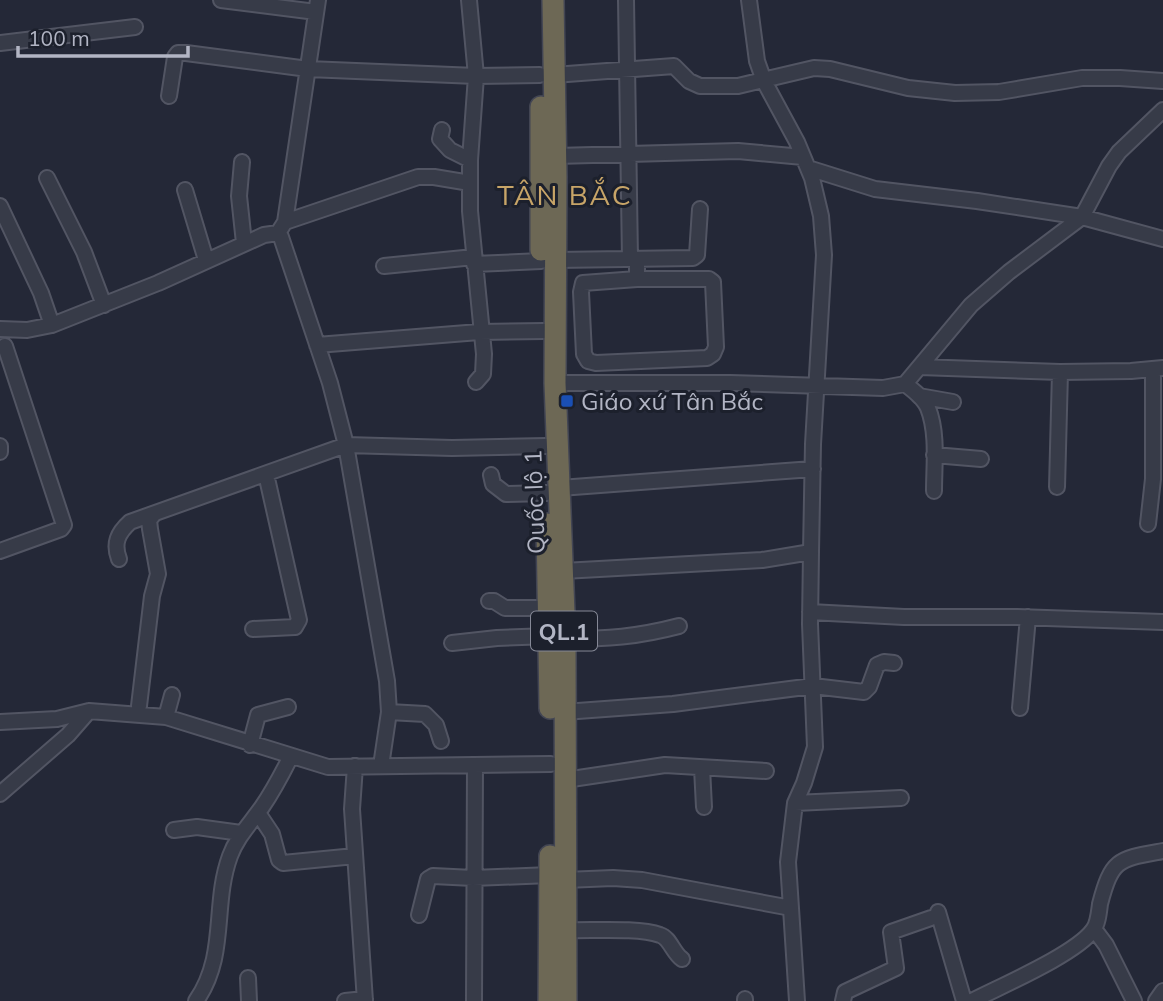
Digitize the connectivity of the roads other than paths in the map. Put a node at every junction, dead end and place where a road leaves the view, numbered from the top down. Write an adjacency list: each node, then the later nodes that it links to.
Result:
1 (221, 0): 7 (street)
2 (469, 0): 13 (street)
3 (539, 0): 12 (highway, Quốc lộ 1 / QL.1)
4 (553, 0): 12 (highway, Quốc lộ 1 / QL.1)
5 (626, 0): 11 (street)
6 (749, 0): 14 (street)
7 (317, 6): 10 (street)
8 (135, 27): 9 (street)
9 (0, 43)
10 (309, 69): 13 (street); 16 (street); 30 (street)
11 (628, 71): 12 (street); 14 (street); 19 (street)
12 (547, 75): 13 (street); 20 (highway, Quốc lộ 1 / QL.1); 36 (highway, Quốc lộ 1 / QL.1)
13 (476, 76): 21 (street)
14 (764, 81): 15 (street); 23 (street)
15 (1163, 81)
16 (169, 96)
17 (1163, 110): 29 (street)
18 (442, 130): 21 (street)
19 (630, 154): 20 (street); 23 (street); 33 (street)
20 (556, 156): 36 (highway, Quốc lộ 1 / QL.1)
21 (470, 160): 25 (street)
22 (242, 162): 32 (street)
23 (806, 162): 29 (street); 52 (street)
24 (47, 178): 39 (street)
25 (470, 183): 30 (street); 35 (street)
26 (185, 190): 34 (street)
27 (0, 206): 40 (street)
28 (700, 209): 33 (street)
29 (1082, 217): 31 (street); 46 (street)
30 (281, 228): 32 (street); 44 (street)
31 (1163, 239)
32 (244, 243): 34 (street)
33 (634, 259): 36 (street); 38 (street)
34 (206, 260): 39 (street)
35 (474, 261): 36 (street); 37 (street); 43 (street)
36 (548, 261): 42 (highway, Quốc lộ 1 / QL.1); 50 (highway, Quốc lộ 1 / QL.1)
37 (384, 266)
38 (637, 279): 38 (street)
39 (104, 305): 40 (street)
40 (52, 325): 41 (street)
41 (0, 329)
42 (544, 331): 43 (street); 57 (highway, Quốc lộ 1 / QL.1)
43 (481, 332): 44 (street); 49 (street)
44 (317, 345): 55 (street)
45 (5, 346): 69 (street)
46 (920, 367): 48 (street); 51 (street)
47 (1158, 369): 48 (street); 68 (street)
48 (1060, 372): 64 (street)
49 (476, 382)
50 (555, 383): 52 (street); 65 (highway, Quốc lộ 1 / QL.1)
51 (905, 384): 52 (street); 53 (street)
52 (816, 387): 61 (street)
53 (919, 396): 54 (street); 59 (street)
54 (953, 402)
55 (346, 445): 57 (street); 62 (street); 89 (street)
56 (0, 446): 58 (street)
57 (546, 446): 65 (highway, Quốc lộ 1 / QL.1)
58 (0, 452)
59 (934, 455): 60 (street); 66 (street)
60 (981, 459)
61 (813, 469): 65 (street); 70 (street)
62 (267, 474): 67 (street); 79 (street)
63 (491, 475): 65 (street)
64 (1057, 487)
65 (553, 490): 72 (highway, Quốc lộ 1 / QL.1); 74 (highway, Quốc lộ 1 / QL.1)
66 (934, 491)
67 (154, 514): 71 (street); 85 (street)
68 (1147, 524)
69 (0, 551)
70 (811, 552): 72 (street); 75 (street)
71 (119, 559)
72 (563, 571): 80 (highway, Quốc lộ 1 / QL.1)
73 (489, 601): 74 (street)
74 (549, 608): 80 (highway, Quốc lộ 1 / QL.1)
75 (810, 612): 76 (street); 83 (street)
76 (1028, 617): 77 (street); 87 (street)
77 (1163, 622)
78 (678, 626): 80 (street)
79 (253, 629)
80 (557, 637): 81 (street); 90 (highway, Quốc lộ 1 / QL.1); 101 (highway, Quốc lộ 1 / QL.1)
81 (452, 643)
82 (894, 663): 83 (street)
83 (813, 686): 90 (street); 104 (street)
84 (172, 695): 91 (street)
85 (139, 706)
86 (288, 707): 94 (street)
87 (1020, 708)
88 (89, 711): 91 (street); 92 (street); 102 (street)
89 (389, 712): 93 (street); 98 (street)
90 (564, 712): 101 (highway, Quốc lộ 1 / QL.1)
91 (166, 717): 94 (street)
92 (0, 722)
93 (441, 741)
94 (250, 745): 95 (street)
95 (291, 756): 97 (street); 106 (street)
96 (475, 765): 98 (street); 101 (street); 111 (street)
97 (355, 766): 98 (street); 110 (street)
98 (382, 766)
99 (702, 768): 100 (street); 101 (street); 105 (street)
100 (766, 771)
101 (558, 772): 112 (highway, Quốc lộ 1 / QL.1)
102 (0, 794)
103 (901, 798): 104 (street)
104 (795, 803): 113 (street)
105 (704, 807)
106 (258, 813): 108 (street); 110 (street)
107 (174, 830): 108 (street)
108 (240, 833): 121 (street)
109 (1163, 851): 115 (street)
110 (355, 856): 120 (street)
111 (473, 878): 112 (street); 114 (street); 124 (street)
112 (557, 878): 113 (street); 116 (highway, Quốc lộ 1 / QL.1); 125 (highway, Quốc lộ 1 / QL.1)
113 (791, 908): 127 (street)
114 (419, 915)
115 (1094, 929): 130 (street); 131 (street)
116 (565, 930): 117 (street); 126 (highway, Quốc lộ 1 / QL.1)
117 (682, 959)
118 (248, 978): 122 (street)
119 (1163, 991): 132 (street)
120 (365, 1000): 123 (street)
121 (196, 1001)
122 (248, 1001)
123 (345, 1001)
124 (474, 1001)
125 (549, 1001)
126 (566, 1001)
127 (797, 1001)
128 (843, 1001): 129 (street)
129 (964, 1001)
130 (972, 1001)
131 (1134, 1001)
132 (1156, 1001)

